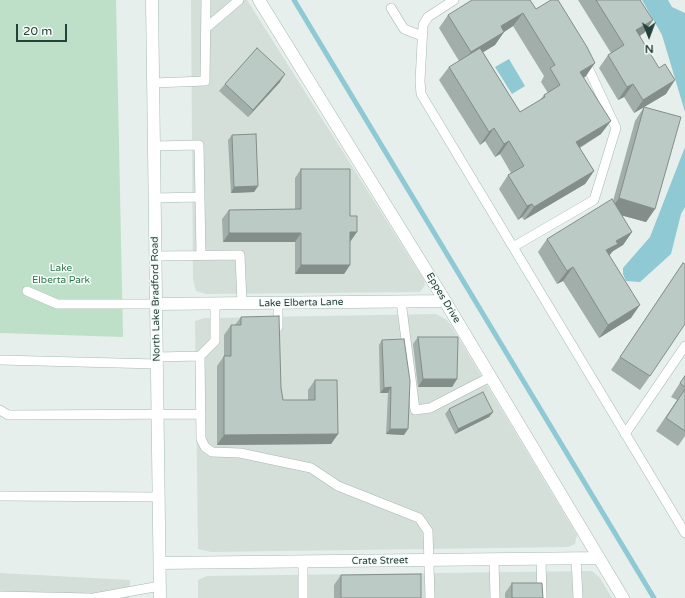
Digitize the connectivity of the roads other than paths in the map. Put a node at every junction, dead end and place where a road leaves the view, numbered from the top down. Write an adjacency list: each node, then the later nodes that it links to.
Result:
1 (152, 0): 10 (street, North Lake Bradford Road)
2 (206, 0): 7 (lane)
3 (239, 0): 7 (lane)
4 (259, 0): 19 (street, Eppes Drive)
5 (454, 0): 8 (lane)
6 (392, 8): 8 (lane)
7 (206, 28): 10 (lane)
8 (422, 36): 14 (lane)
9 (580, 51): 14 (lane)
10 (153, 83): 11 (street, North Lake Bradford Road)
11 (154, 146): 12 (lane); 13 (street, North Lake Bradford Road)
12 (200, 197): 13 (lane); 15 (lane)
13 (155, 198): 16 (street, North Lake Bradford Road)
14 (513, 247): 33 (lane)
15 (201, 255): 16 (lane); 21 (lane)
16 (156, 256): 23 (street, North Lake Bradford Road)
17 (27, 291): 23 (lane)
18 (401, 301): 19 (street, Lake Elberta Lane); 22 (street, Lake Elberta Lane); 29 (lane)
19 (445, 301): 29 (street, Eppes Drive)
20 (215, 303): 21 (street, Lake Elberta Lane); 23 (street, Lake Elberta Lane); 26 (lane)
21 (242, 303): 22 (street, Lake Elberta Lane)
22 (278, 303): 24 (lane)
23 (157, 304): 28 (street, North Lake Bradford Road)
24 (278, 335)
25 (685, 346): 33 (lane)
26 (200, 356): 28 (lane); 31 (lane)
27 (0, 360): 28 (lane)
28 (157, 360): 32 (street, North Lake Bradford Road)
29 (490, 377): 38 (street, Eppes Drive)
30 (0, 410): 32 (lane)
31 (201, 414): 32 (lane); 41 (lane)
32 (158, 415): 35 (street, North Lake Bradford Road)
33 (625, 434): 36 (lane)
34 (0, 496): 35 (lane)
35 (159, 497): 43 (street, North Lake Bradford Road)
36 (685, 533)
37 (576, 558): 38 (street, Crate Street); 40 (street, Crate Street); 52 (lane)
38 (599, 558): 53 (street, Eppes Drive)
39 (494, 559): 40 (street, Crate Street); 41 (street, Crate Street); 50 (lane)
40 (541, 559): 51 (lane)
41 (428, 560): 42 (street, Crate Street); 49 (lane)
42 (303, 562): 43 (street, Crate Street); 48 (lane)
43 (160, 563): 44 (street, North Lake Bradford Road)
44 (160, 592): 47 (lane)
45 (0, 596): 46 (lane)
46 (90, 598)
47 (94, 598)
48 (303, 598)
49 (430, 598)
50 (495, 598)
51 (542, 598)
52 (578, 598)
53 (623, 598)

